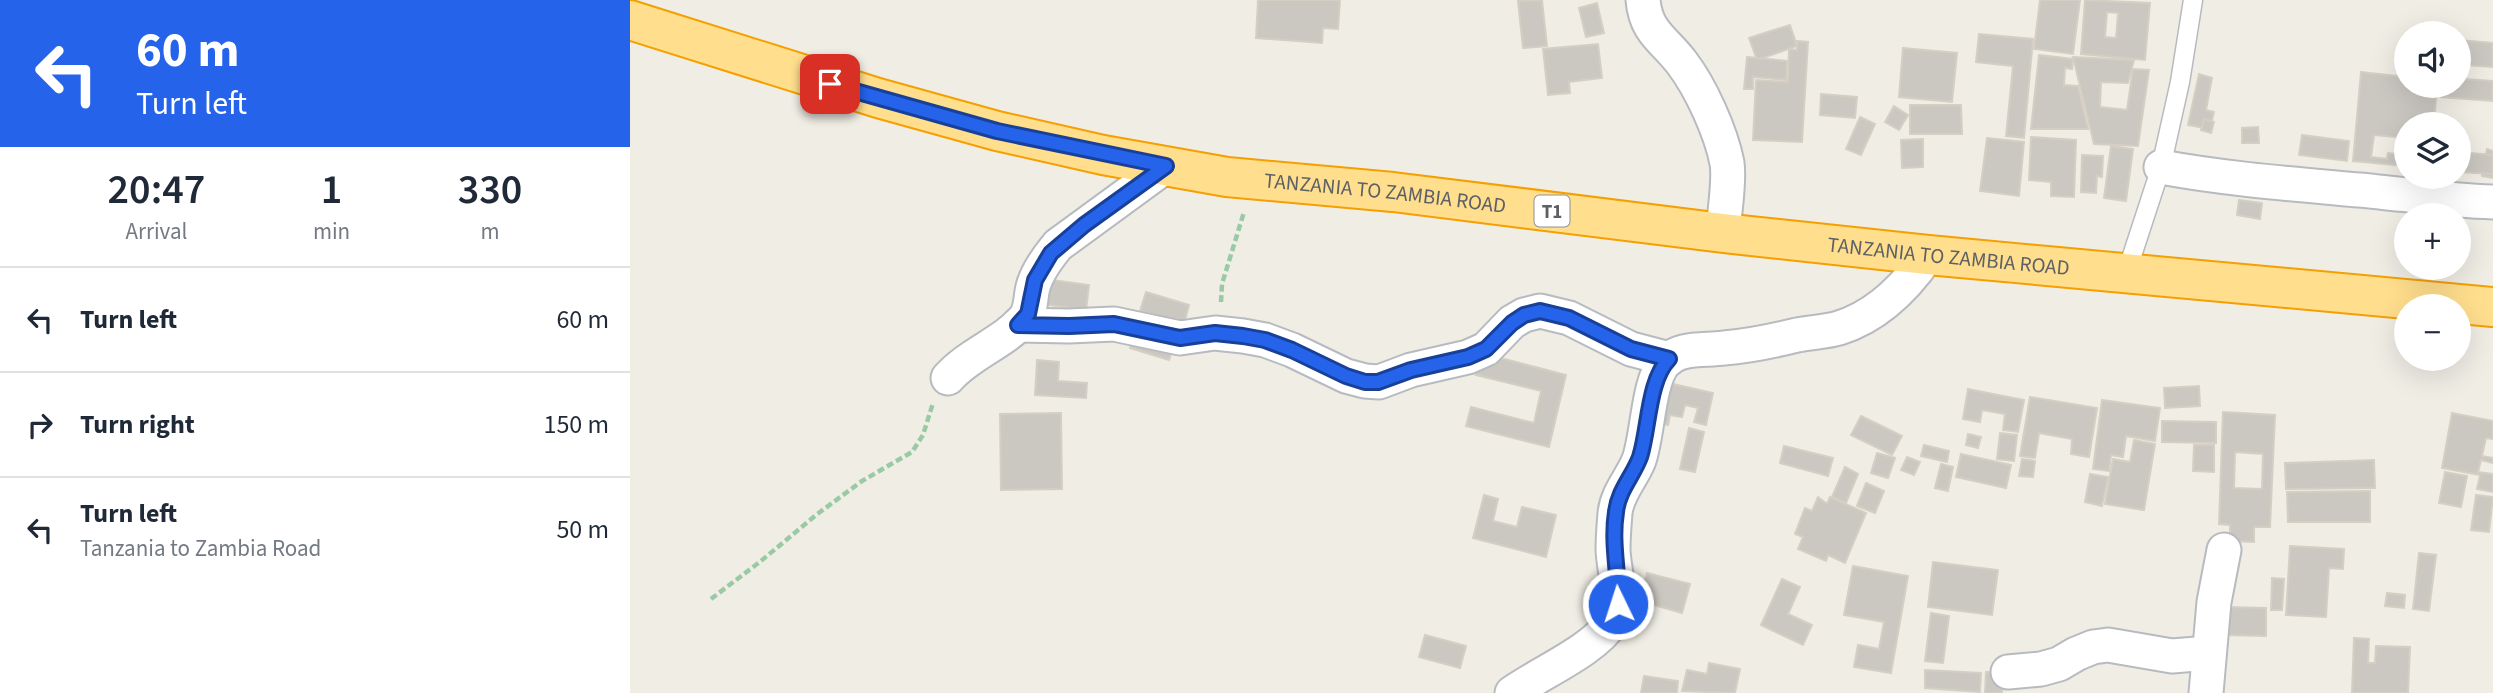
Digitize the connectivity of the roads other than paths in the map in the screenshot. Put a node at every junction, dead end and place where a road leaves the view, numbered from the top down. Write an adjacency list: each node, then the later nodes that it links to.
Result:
1 (1643, 0): 7 (street)
2 (2193, 0): 5 (lane)
3 (630, 20): 4 (highway, TANZANIA TO ZAMBIA ROAD / T1)
4 (1166, 166): 7 (highway, TANZANIA TO ZAMBIA ROAD / T1); 11 (street)
5 (2161, 167): 6 (street); 9 (lane)
6 (2493, 202)
7 (1723, 233): 8 (highway, TANZANIA TO ZAMBIA ROAD / T1)
8 (1928, 255): 9 (highway, TANZANIA TO ZAMBIA ROAD / T1); 12 (street)
9 (2126, 274): 10 (highway, TANZANIA TO ZAMBIA ROAD / T1)
10 (2493, 307)
11 (1018, 325): 12 (street); 13 (street)
12 (1669, 359): 17 (street)
13 (948, 378)
14 (2224, 550): 15 (street)
15 (2209, 653): 16 (street); 18 (street)
16 (2008, 671)
17 (1512, 693)
18 (2206, 693)

